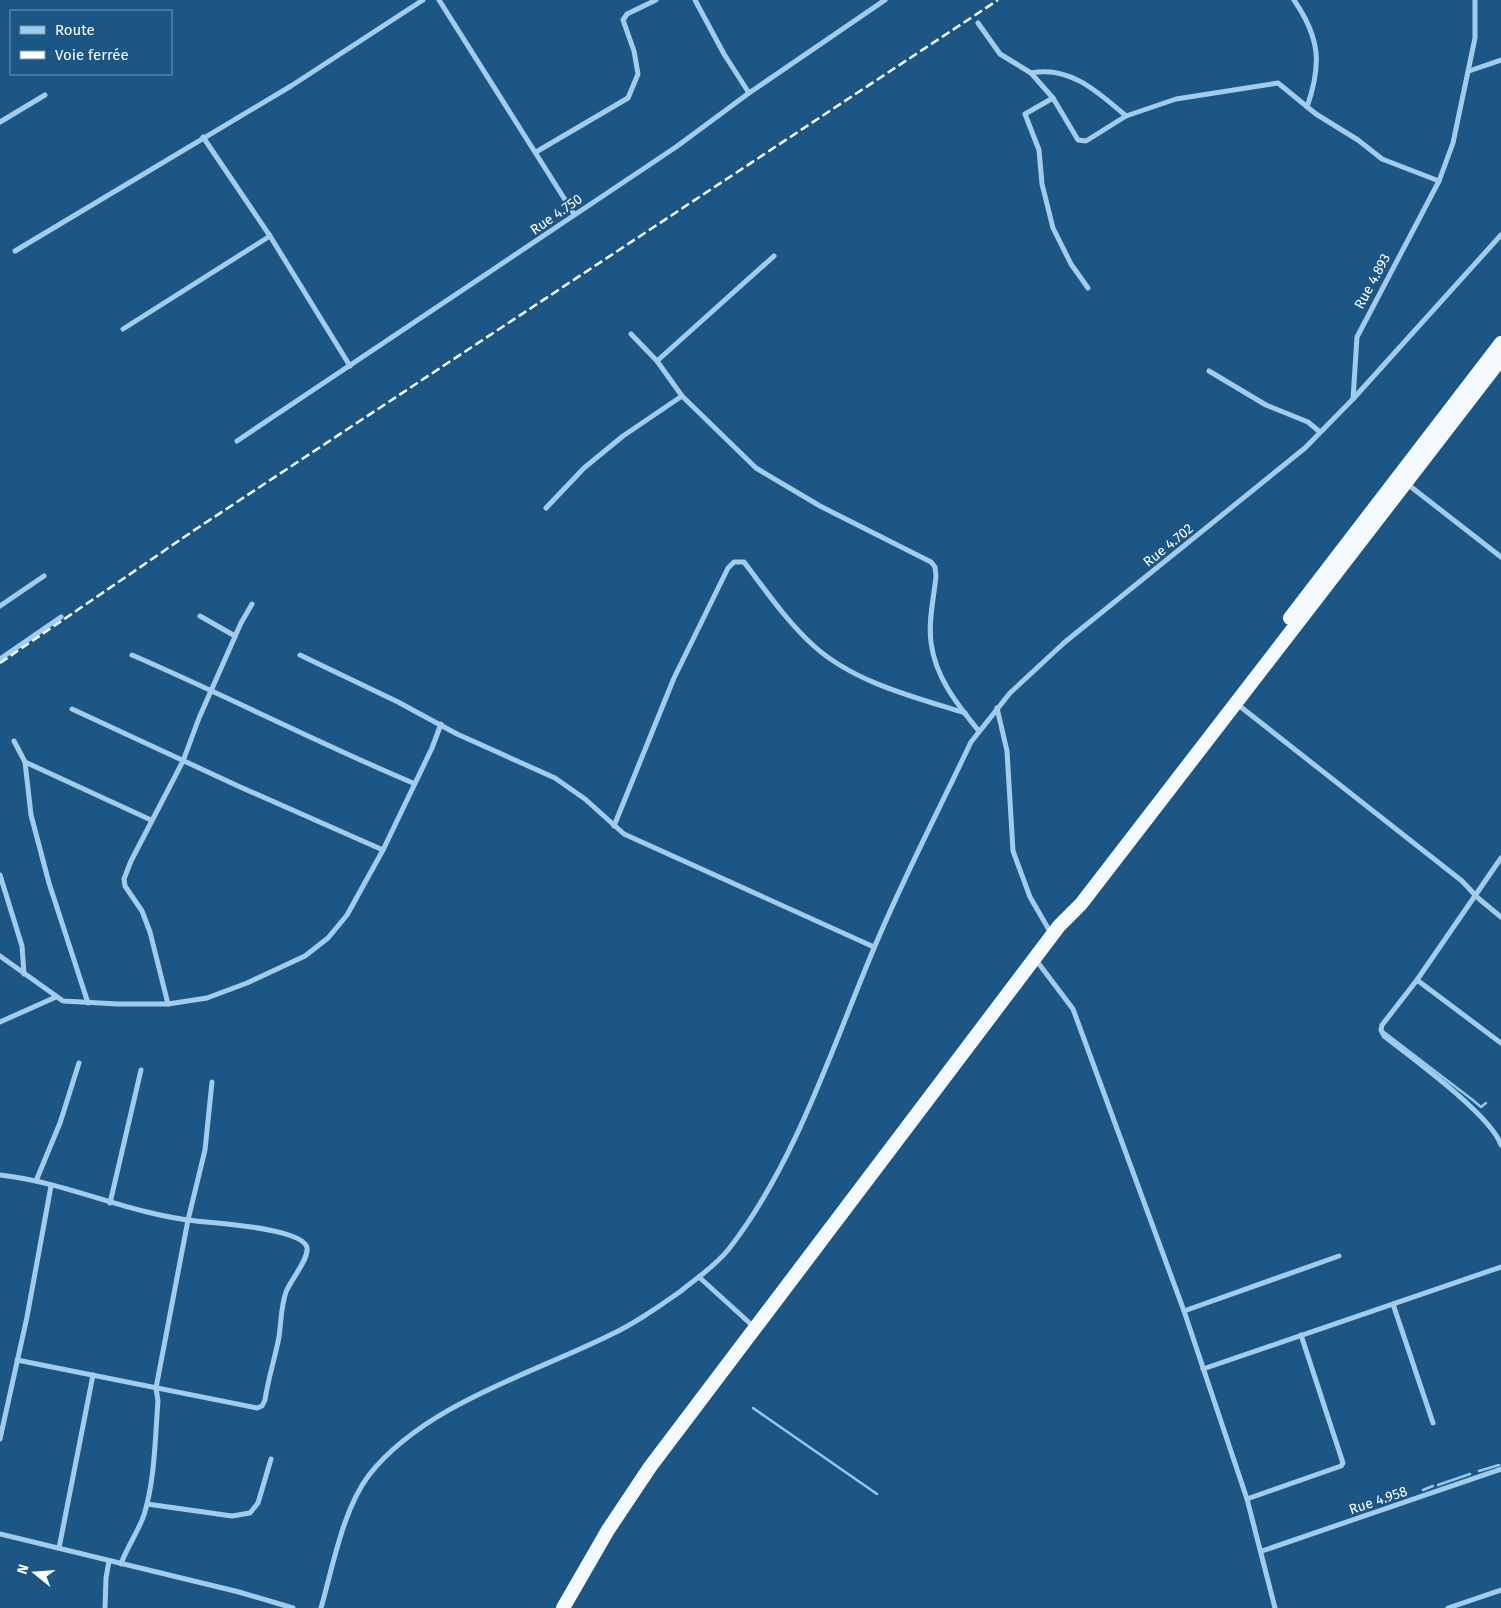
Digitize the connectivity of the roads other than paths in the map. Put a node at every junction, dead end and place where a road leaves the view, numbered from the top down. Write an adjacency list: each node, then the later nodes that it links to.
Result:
1 (424, 0): 18 (street)
2 (440, 0): 19 (street)
3 (656, 0): 19 (street)
4 (695, 0): 12 (street)
5 (885, 0): 12 (street, Rue 4.750)
6 (1294, 0): 15 (street)
7 (1475, 0): 10 (street, Rue 4.893)
8 (978, 23): 11 (street)
9 (1501, 60): 10 (street)
10 (1469, 71): 20 (street, Rue 4.893)
11 (1031, 73): 14 (street); 16 (street)
12 (749, 93): 21 (street, Rue 4.750)
13 (45, 95): 17 (street)
14 (1054, 98): 16 (street); 26 (street)
15 (1307, 107): 16 (street); 20 (street)
16 (1126, 116)
17 (0, 122)
18 (204, 137): 23 (street); 24 (street)
19 (536, 152): 21 (street)
20 (1439, 181): 35 (street, Rue 4.893)
21 (574, 214): 32 (street, Rue 4.750)
22 (1501, 235): 35 (street, Rue 4.702)
23 (270, 236): 27 (street); 32 (street)
24 (15, 250)
25 (774, 256): 31 (street)
26 (1088, 288)
27 (123, 329)
28 (631, 334): 31 (street)
29 (1501, 343): 30 (highway)
30 (1497, 359): 38 (highway); 47 (highway)
31 (657, 362): 34 (street)
32 (350, 366): 37 (street, Rue 4.750)
33 (1209, 371): 36 (street)
34 (682, 396): 39 (street); 55 (street)
35 (1353, 399): 36 (street, Rue 4.702)
36 (1320, 432): 53 (street, Rue 4.702)
37 (237, 441)
38 (1406, 483): 40 (street); 47 (highway)
39 (546, 508)
40 (1501, 557)
41 (44, 576): 43 (street)
42 (252, 604): 46 (street)
43 (0, 606)
44 (200, 616): 46 (street)
45 (61, 617): 50 (street)
46 (235, 636): 51 (street)
47 (1280, 639): 52 (highway); 69 (highway)
48 (132, 655): 51 (street)
49 (300, 655): 56 (street)
50 (0, 659)
51 (212, 690): 59 (street); 61 (street)
52 (1236, 704): 67 (street); 69 (highway)
53 (997, 708): 57 (street, Rue 4.702); 69 (street)
54 (72, 709): 59 (street)
55 (965, 713): 57 (street); 63 (street)
56 (441, 724): 61 (street); 63 (street)
57 (978, 730): 70 (street, Rue 4.702)
58 (14, 741): 60 (street)
59 (183, 761): 62 (street); 64 (street)
60 (25, 762): 62 (street); 76 (street)
61 (414, 783): 64 (street)
62 (151, 820): 77 (street)
63 (614, 826): 70 (street)
64 (383, 850): 77 (street)
65 (1501, 858): 67 (street)
66 (0, 875): 73 (street)
67 (1475, 894): 68 (street); 74 (street)
68 (1501, 917)
69 (1056, 931): 72 (highway)
70 (874, 947): 91 (street, Rue 4.702)
71 (0, 956): 73 (street)
72 (1035, 960): 93 (street); 94 (highway)
73 (24, 974): 75 (street)
74 (1417, 980): 79 (street); 83 (street)
75 (56, 997): 76 (street); 78 (street)
76 (88, 1003): 77 (street)
77 (168, 1004)
78 (0, 1022)
79 (1501, 1043)
80 (79, 1063): 85 (street)
81 (141, 1070): 87 (street)
82 (212, 1082): 88 (street)
83 (1501, 1142)
84 (0, 1175): 85 (street)
85 (36, 1181): 86 (street)
86 (51, 1186): 87 (street); 96 (street)
87 (110, 1203): 88 (street)
88 (188, 1220): 99 (street); 99 (street)
89 (1339, 1256): 93 (street)
90 (1501, 1267): 92 (street)
91 (699, 1277): 94 (street); 114 (street, Rue 4.702)
92 (1393, 1304): 95 (street); 100 (street)
93 (1184, 1311): 97 (street)
94 (756, 1329): 115 (highway)
95 (1301, 1335): 97 (street); 104 (street)
96 (17, 1360): 98 (street); 101 (street)
97 (1203, 1369): 104 (street)
98 (93, 1375): 99 (street); 107 (street)
99 (156, 1388): 105 (street)
100 (1433, 1423)
101 (0, 1438)
102 (271, 1459): 105 (street)
103 (1501, 1470): 108 (street, Rue 4.958)
104 (1247, 1499): 108 (street)
105 (146, 1504): 110 (street)
106 (0, 1534): 107 (street)
107 (59, 1548): 109 (street)
108 (1262, 1551): 116 (street)
109 (109, 1561): 110 (street); 112 (street)
110 (122, 1564): 113 (street)
111 (1501, 1590): 117 (street)
112 (105, 1608)
113 (293, 1608)
114 (321, 1608)
115 (563, 1608)
116 (1275, 1608)
117 (1448, 1608)

